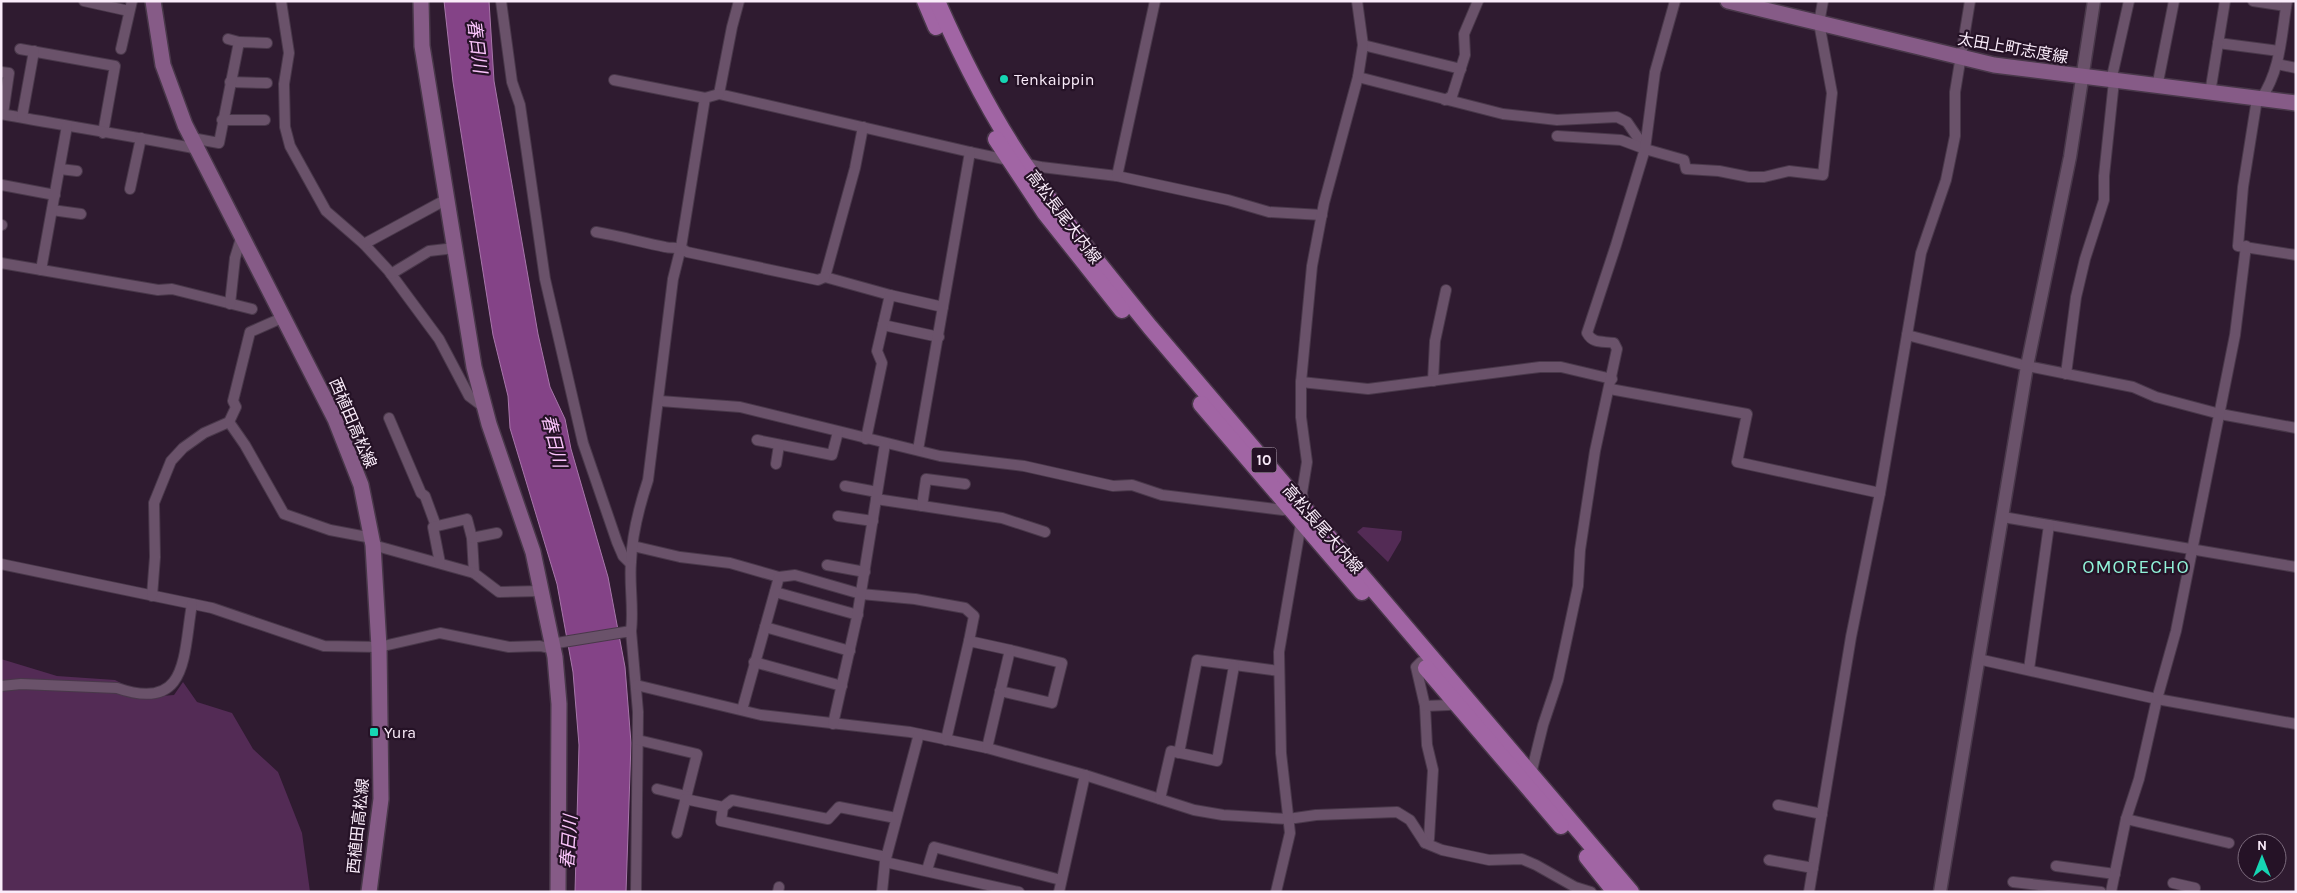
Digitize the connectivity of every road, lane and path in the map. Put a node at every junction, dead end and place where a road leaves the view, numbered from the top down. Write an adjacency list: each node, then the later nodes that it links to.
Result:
1 (84, 1): 22 (street)
2 (153, 1): 60 (main road, 西植田高松線)
3 (281, 1): 76 (street)
4 (421, 1): 70 (main road)
5 (501, 1): 130 (street)
6 (739, 1): 46 (street)
7 (925, 1): 63 (main road, 高松長尾大内線 / 10)
8 (937, 1): 63 (main road, 高松長尾大内線 / 10)
9 (1155, 1): 66 (street)
10 (1357, 1): 28 (street)
11 (1478, 1): 35 (street)
12 (1675, 1): 61 (street)
13 (1728, 1): 23 (main road, 太田上町志度線)
14 (1823, 1): 23 (street)
15 (1970, 1): 33 (street)
16 (2094, 1): 39 (street)
17 (2129, 1): 41 (street)
18 (2174, 1): 44 (street)
19 (2225, 1): 27 (street)
20 (2253, 1): 21 (street)
21 (2286, 4): 31 (street)
22 (131, 6): 30 (street)
23 (1819, 23): 33 (main road, 太田上町志度線); 61 (street)
24 (228, 39): 25 (street)
25 (239, 42): 26 (street); 42 (street)
26 (267, 43)
27 (2218, 43): 31 (street); 45 (street)
28 (1364, 45): 35 (street); 38 (street)
29 (20, 49): 32 (street)
30 (121, 49)
31 (2279, 51): 34 (street)
32 (34, 52): 52 (street); 57 (street)
33 (1960, 57): 39 (main road, 太田上町志度線); 92 (street)
34 (2277, 64): 36 (street); 48 (street)
35 (1461, 68): 49 (street)
36 (2296, 68)
37 (1, 72): 51 (street)
38 (1358, 77): 49 (street); 73 (street)
39 (2082, 78): 41 (main road, 太田上町志度線); 94 (street)
40 (614, 80): 47 (street)
41 (2113, 81): 44 (main road, 太田上町志度線); 95 (street)
42 (230, 82): 43 (street); 53 (street)
43 (267, 83)
44 (2157, 86): 45 (main road, 太田上町志度線)
45 (2210, 93): 48 (main road, 太田上町志度線)
46 (719, 94): 47 (street); 56 (street)
47 (704, 98): 79 (street)
48 (2259, 99): 50 (main road, 太田上町志度線); 77 (street)
49 (1444, 100): 61 (street)
50 (2296, 104)
51 (2, 114): 52 (street)
52 (22, 118): 55 (street)
53 (222, 120): 54 (street); 60 (street)
54 (265, 120)
55 (67, 126): 57 (street); 64 (street)
56 (863, 127): 62 (street); 84 (street)
57 (103, 133): 59 (street)
58 (1557, 136): 61 (street)
59 (141, 138): 60 (street); 68 (street)
60 (195, 144): 75 (main road, 西植田高松線)
61 (1642, 145): 98 (street)
62 (970, 152): 63 (street); 88 (street)
63 (1016, 162): 66 (street); 117 (main road, 高松長尾大内線 / 10)
64 (60, 169): 65 (street); 69 (street)
65 (77, 171)
66 (1117, 176): 73 (street)
67 (2, 185): 69 (street)
68 (130, 190)
69 (55, 195): 71 (street)
70 (447, 199): 76 (street); 78 (main road)
71 (52, 210): 72 (street); 82 (street)
72 (81, 214)
73 (1322, 215): 97 (street)
74 (596, 232): 79 (street)
75 (242, 235): 87 (street); 90 (main road, 西植田高松線)
76 (364, 244): 83 (street)
77 (2246, 246): 80 (street); 101 (street)
78 (455, 248): 83 (street); 100 (main road)
79 (681, 248): 84 (street); 99 (street)
80 (2296, 255)
81 (1, 263): 82 (street)
82 (41, 270): 87 (street)
83 (391, 274): 100 (street)
84 (824, 277): 86 (street)
85 (1446, 290): 96 (street)
86 (890, 294): 88 (street); 91 (street)
87 (230, 304): 89 (street)
88 (943, 307): 93 (street)
89 (252, 309)
90 (284, 317): 103 (street); 126 (main road, 西植田高松線)
91 (883, 325): 93 (street); 106 (street)
92 (1907, 335): 94 (street); 114 (street)
93 (939, 337): 110 (street)
94 (2027, 366): 95 (street); 119 (street)
95 (2066, 374): 101 (street)
96 (1433, 381): 97 (street); 98 (street)
97 (1301, 382): 117 (street)
98 (1611, 384): 114 (street); 172 (street)
99 (660, 401): 105 (street); 127 (street)
100 (485, 408): 137 (main road)
101 (2220, 414): 104 (street); 128 (street)
102 (389, 418): 122 (street)
103 (229, 422): 126 (street); 140 (street)
104 (2296, 428)
105 (838, 432): 106 (street); 109 (street)
106 (866, 439): 108 (street)
107 (757, 440): 109 (street)
108 (885, 444): 110 (street); 115 (street)
109 (780, 445): 111 (street)
110 (918, 450): 117 (street)
111 (776, 464)
112 (964, 484): 116 (street)
113 (845, 486): 115 (street)
114 (1880, 493): 178 (street)
115 (877, 496): 116 (street); 120 (street)
116 (922, 506): 123 (street)
117 (1298, 511): 152 (main road, 高松長尾大内線 / 10); 155 (street); 172 (main road, 高松長尾大内線 / 10)
118 (838, 516): 120 (street)
119 (2003, 517): 121 (street); 150 (street)
120 (873, 521): 134 (street)
121 (2048, 525): 128 (street); 154 (street)
122 (436, 526): 125 (street); 129 (street)
123 (1046, 532)
124 (497, 533): 125 (street)
125 (472, 538): 135 (street)
126 (373, 541): 129 (street); 147 (main road, 西植田高松線)
127 (633, 546): 130 (street); 136 (street)
128 (2192, 550): 133 (street); 160 (street)
129 (440, 563): 135 (street)
130 (630, 563): 144 (street)
131 (1, 564): 140 (street)
132 (827, 565): 134 (street)
133 (2296, 567)
134 (865, 572): 139 (street)
135 (474, 573): 137 (street)
136 (779, 577): 138 (street); 139 (street)
137 (541, 591): 146 (main road)
138 (775, 592): 142 (street); 143 (street)
139 (861, 594): 142 (street); 145 (street)
140 (152, 596): 141 (street)
141 (192, 604): 147 (street); 157 (street)
142 (858, 615): 149 (street)
143 (765, 627): 149 (street); 151 (street)
144 (628, 632): 146 (street); 156 (street)
145 (969, 641): 148 (street); 168 (street)
146 (559, 645): 147 (street); 195 (main road)
147 (379, 647): 194 (main road, 西植田高松線)
148 (1010, 650): 159 (street); 159 (street)
149 (850, 651): 158 (street)
150 (1978, 659): 154 (street); 205 (street)
151 (754, 662): 158 (street); 163 (street)
152 (1421, 662): 161 (main road, 高松長尾大内線 / 10); 162 (street)
153 (1234, 666): 155 (street); 170 (street); 170 (street)
154 (2029, 669): 160 (street)
155 (1279, 672): 180 (street)
156 (636, 685): 163 (street); 167 (street)
157 (1, 686)
158 (842, 686): 164 (street)
159 (1000, 691): 169 (street)
160 (2157, 699): 165 (street); 181 (street)
161 (1455, 702): 162 (street); 172 (main road, 高松長尾大内線 / 10)
162 (1425, 706): 183 (street)
163 (742, 710): 164 (street)
164 (833, 724): 166 (street)
165 (2296, 724)
166 (919, 734): 168 (street); 179 (street)
167 (638, 740): 174 (street); 196 (street)
168 (946, 740): 169 (street)
169 (987, 748): 171 (street)
170 (1179, 752): 175 (street)
171 (1085, 775): 175 (street); 191 (street)
172 (1530, 780): 202 (main road, 高松長尾大内線 / 10); 203 (main road, 高松長尾大内線 / 10)
173 (657, 789): 174 (street)
174 (686, 798): 177 (street); 182 (street)
175 (1160, 798): 180 (street)
176 (1778, 805): 178 (street)
177 (723, 807): 179 (street); 185 (street)
178 (1822, 814): 188 (street)
179 (896, 818): 185 (street)
180 (1288, 819): 183 (street); 200 (street)
181 (2126, 819): 184 (street); 190 (street)
182 (677, 833)
183 (1425, 843): 201 (street)
184 (2229, 843)
185 (886, 859): 189 (street); 197 (street)
186 (1769, 860): 188 (street)
187 (2056, 866): 190 (street)
188 (1813, 868): 204 (street)
189 (927, 870): 191 (street); 198 (street)
190 (2115, 874): 207 (street)
191 (1061, 880): 199 (street)
192 (2013, 882): 206 (street)
193 (2173, 883): 208 (street)
194 (369, 892)
195 (558, 892)
196 (636, 892)
197 (882, 892)
198 (1018, 892)
199 (1059, 892)
200 (1276, 892)
201 (1591, 892)
202 (1615, 892)
203 (1631, 892)
204 (1809, 892)
205 (1940, 892)
206 (2101, 892)
207 (2111, 892)
208 (2194, 892)

